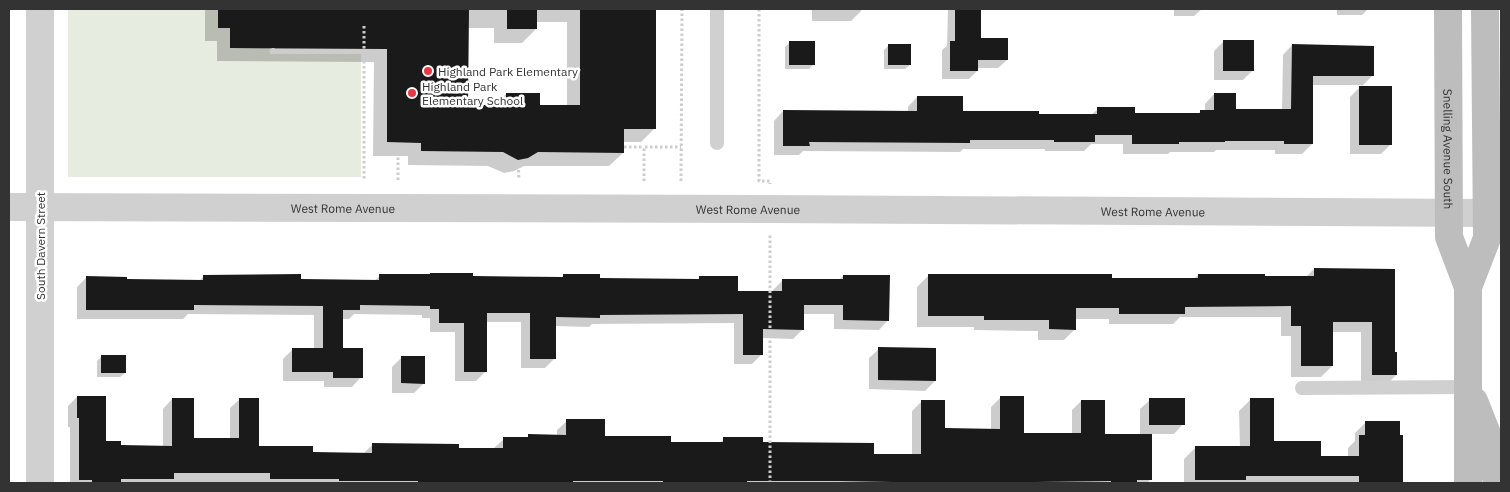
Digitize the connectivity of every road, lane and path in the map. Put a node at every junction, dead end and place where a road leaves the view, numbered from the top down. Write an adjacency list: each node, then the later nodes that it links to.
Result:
1 (40, 9): 22 (street, South Davern Street)
2 (682, 9): 13 (path)
3 (717, 9): 10 (lane)
4 (759, 9): 23 (path)
5 (1448, 9): 24 (main road, Snelling Avenue South)
6 (1485, 9): 25 (main road, Snelling Avenue South)
7 (364, 26): 9 (path)
8 (273, 48): 9 (path)
9 (364, 51): 16 (path)
10 (717, 143)
11 (624, 147): 12 (path)
12 (644, 147): 13 (path); 19 (path)
13 (682, 147): 20 (path)
14 (421, 148): 17 (path)
15 (518, 160): 18 (path)
16 (364, 180)
17 (398, 180)
18 (519, 180)
19 (644, 181)
20 (681, 181)
21 (9, 207): 22 (street, West Rome Avenue)
22 (40, 207): 23 (street, West Rome Avenue); 29 (street, South Davern Street)
23 (770, 208): 24 (street, West Rome Avenue); 30 (path)
24 (1448, 212): 25 (street, West Rome Avenue); 26 (main road, Snelling Avenue South)
25 (1486, 213): 26 (main road, Snelling Avenue South)
26 (1468, 287): 27 (main road, Snelling Avenue South)
27 (1468, 387): 28 (lane); 31 (main road, Snelling Avenue South); 32 (main road)
28 (1302, 388)
29 (40, 483)
30 (770, 483)
31 (1468, 483)
32 (1497, 483)

